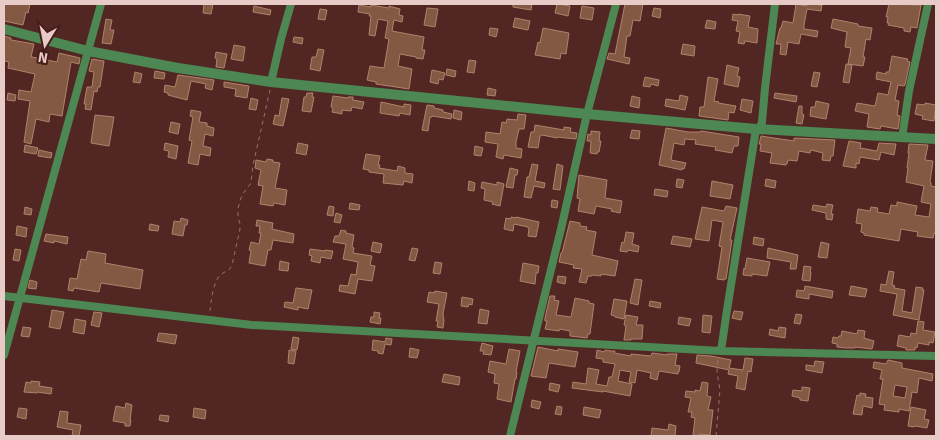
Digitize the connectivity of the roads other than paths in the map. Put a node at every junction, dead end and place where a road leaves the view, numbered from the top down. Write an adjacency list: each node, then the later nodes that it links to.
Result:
1 (101, 4): 7 (street)
2 (291, 4): 8 (street)
3 (616, 4): 9 (street)
4 (775, 4): 10 (street)
5 (928, 4): 11 (street)
6 (4, 29): 7 (street)
7 (88, 52): 8 (street); 14 (street)
8 (271, 82): 9 (street)
9 (587, 114): 10 (street); 15 (street)
10 (756, 129): 11 (street); 16 (street)
11 (902, 138): 12 (street)
12 (936, 139)
13 (4, 296): 14 (street)
14 (20, 299): 15 (street); 17 (street)
15 (534, 341): 16 (street); 19 (street)
16 (721, 350): 18 (street)
17 (4, 355)
18 (936, 356)
19 (510, 436)

